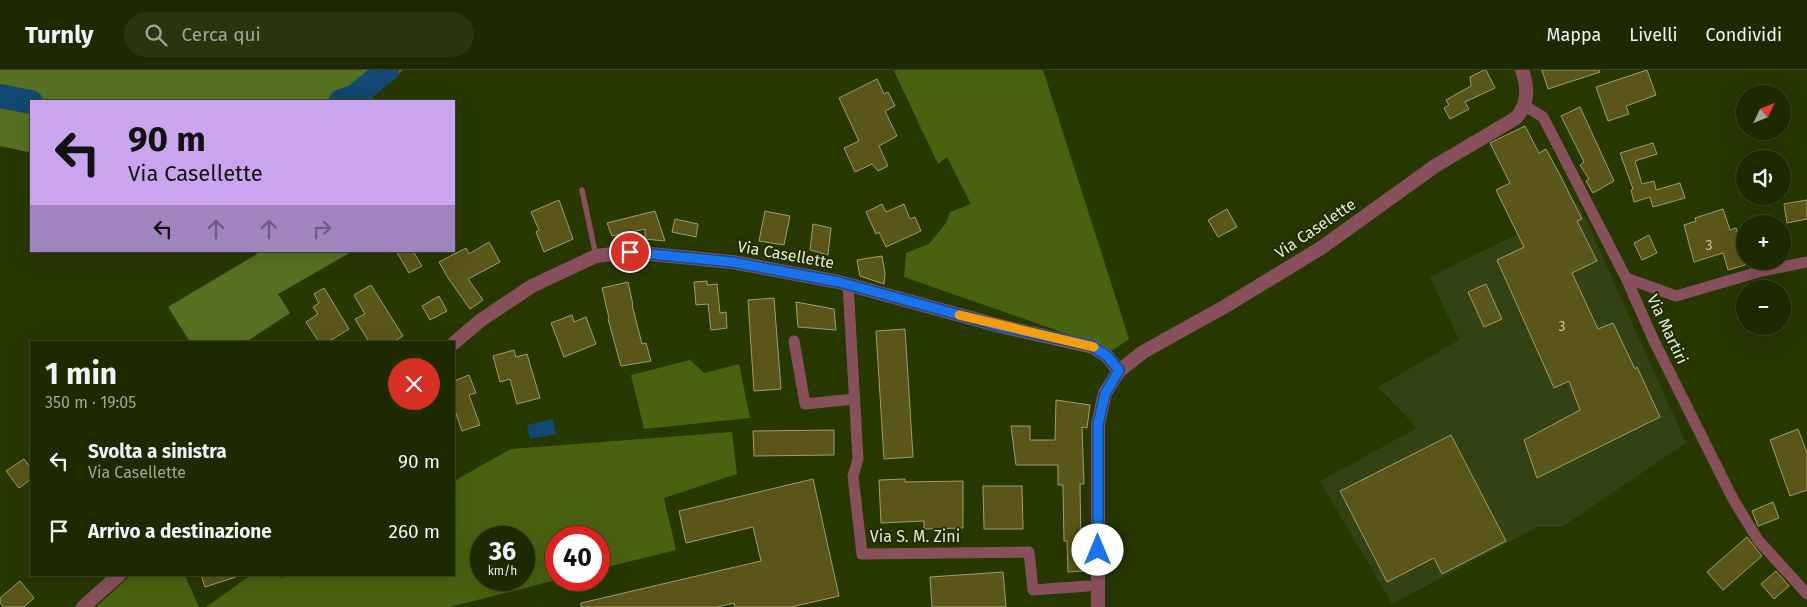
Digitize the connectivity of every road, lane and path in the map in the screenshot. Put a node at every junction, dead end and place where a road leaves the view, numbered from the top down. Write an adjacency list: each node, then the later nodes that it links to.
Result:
1 (1522, 70): 2 (street)
2 (1525, 106): 6 (street, Via Martiri); 10 (street, Via Caselette)
3 (582, 190): 4 (lane)
4 (596, 256): 7 (street, Via Casellette); 9 (street, Via Casellette)
5 (1807, 262): 6 (street)
6 (1626, 278): 14 (street, Via Martiri)
7 (848, 284): 10 (street, Via Casellette); 11 (street, Via S. M. Zini)
8 (794, 341): 11 (street)
9 (455, 342)
10 (1119, 370): 16 (street)
11 (855, 399): 13 (street, Via S. M. Zini)
12 (118, 576): 15 (street)
13 (1088, 586)
14 (1807, 594)
15 (83, 607)
16 (1098, 607)

